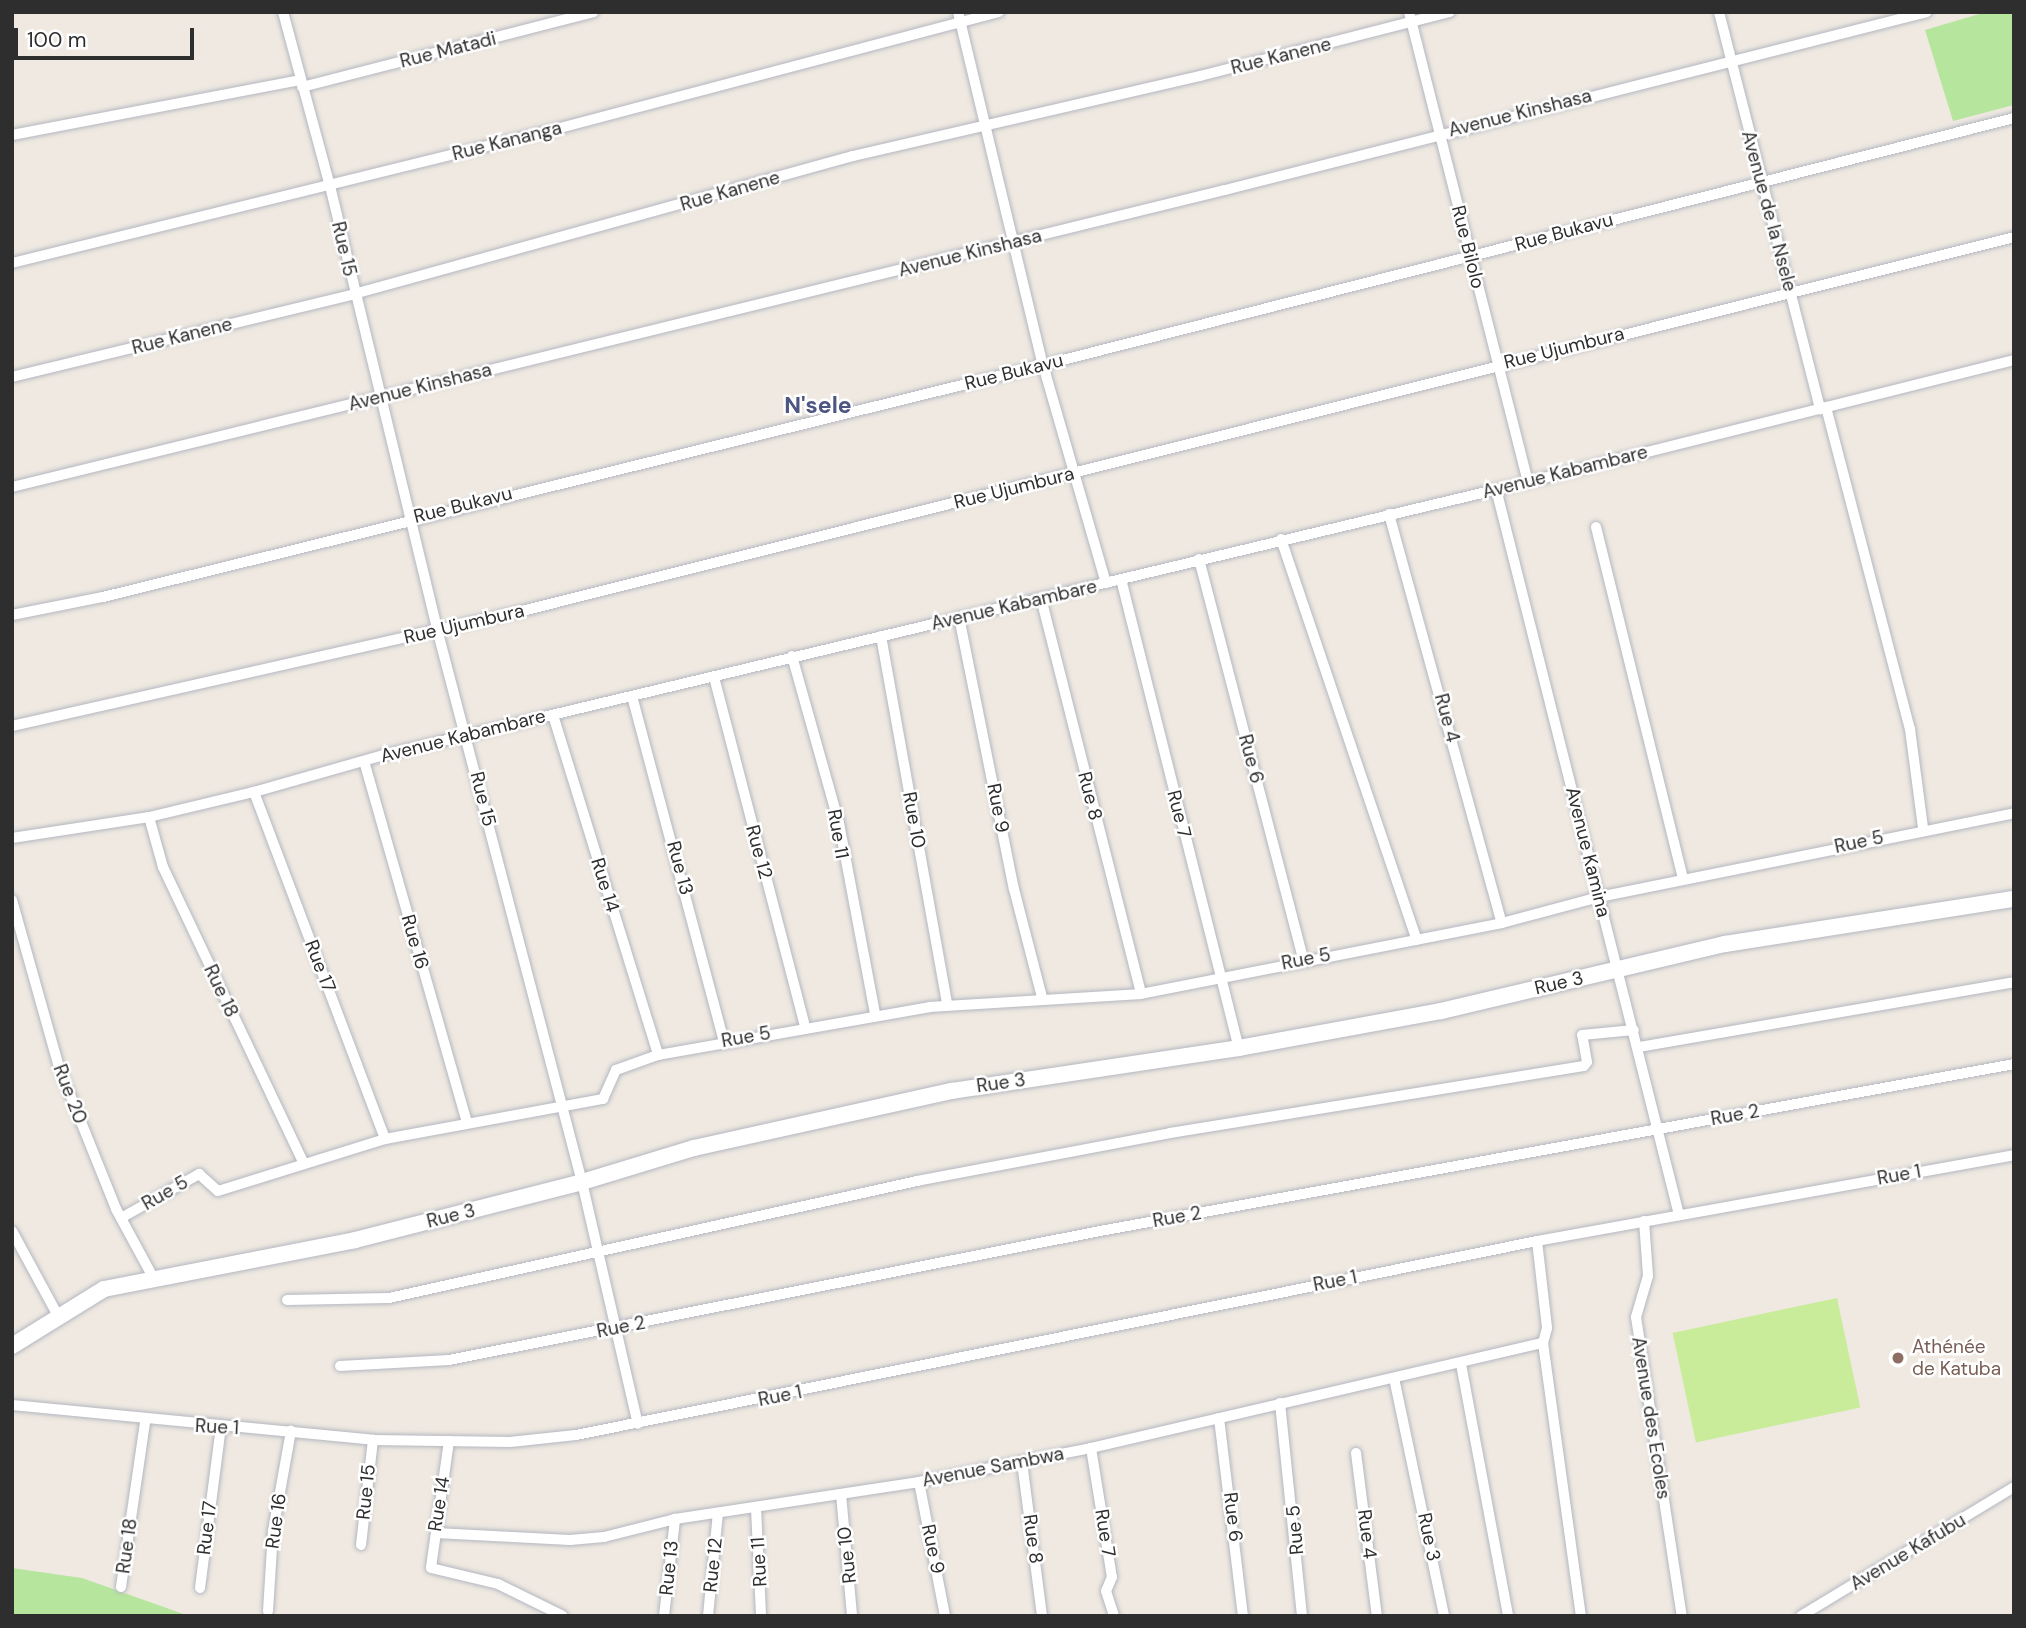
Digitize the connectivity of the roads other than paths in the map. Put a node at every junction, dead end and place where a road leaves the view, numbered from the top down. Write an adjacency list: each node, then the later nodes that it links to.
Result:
1 (283, 12): 10 (street, Rue 15)
2 (594, 12): 10 (street, Rue Matadi)
3 (999, 12): 8 (street, Rue Kananga)
4 (1450, 12): 7 (street, Rue Kanene)
5 (1719, 12): 9 (street, Avenue de la Nsele)
6 (1927, 12): 9 (street, Avenue Kinshasa)
7 (1410, 17): 12 (street, Rue Kanene); 13 (street, Rue Bilolo)
8 (959, 18): 12 (street); 16 (street, Rue Kananga)
9 (1730, 62): 13 (street, Avenue Kinshasa); 15 (street, Avenue de la Nsele)
10 (301, 84): 14 (street, Rue Matadi); 16 (street, Rue 15)
11 (2014, 118): 15 (street, Rue Bukavu)
12 (986, 127): 18 (street); 21 (street, Rue Kanene)
13 (1438, 133): 18 (street, Avenue Kinshasa); 19 (street, Rue Bilolo)
14 (12, 135)
15 (1762, 185): 19 (street, Rue Bukavu); 22 (street, Avenue de la Nsele)
16 (330, 186): 20 (street, Rue Kananga); 21 (street, Rue 15)
17 (2014, 237): 22 (street, Rue Ujumbura)
18 (1014, 242): 24 (street); 27 (street, Avenue Kinshasa)
19 (1471, 257): 24 (street, Rue Bukavu); 25 (street, Rue Bilolo)
20 (12, 263)
21 (354, 294): 26 (street, Rue Kanene); 27 (street, Rue 15)
22 (1791, 294): 25 (street, Rue Ujumbura); 28 (street, Avenue de la Nsele)
23 (2014, 360): 28 (street, Avenue Kabambare)
24 (1043, 365): 29 (street); 34 (street, Rue Bukavu)
25 (1496, 365): 29 (street, Rue Ujumbura); 30 (street, Rue Bilolo)
26 (12, 377)
27 (381, 397): 31 (street, Avenue Kinshasa); 34 (street, Rue 15)
28 (1823, 408): 30 (street, Avenue Kabambare); 55 (street, Avenue de la Nsele)
29 (1075, 472): 39 (street); 43 (street, Rue Ujumbura)
30 (1528, 482): 32 (street, Avenue Kabambare)
31 (12, 487)
32 (1496, 489): 33 (street, Avenue Kabambare); 58 (street, Avenue Kamina)
33 (1389, 514): 36 (street, Avenue Kabambare); 61 (street, Rue 4)
34 (411, 518): 41 (street, Rue Bukavu); 43 (street, Rue 15)
35 (1596, 527): 57 (street)
36 (1281, 539): 37 (street, Avenue Kabambare); 62 (street)
37 (1199, 559): 38 (street, Avenue Kabambare); 63 (street, Rue 6)
38 (1121, 579): 39 (street, Avenue Kabambare); 65 (street, Rue 7)
39 (1106, 583): 40 (street, Avenue Kabambare)
40 (1041, 598): 42 (street, Avenue Kabambare); 67 (street, Rue 8)
41 (12, 615)
42 (959, 617): 44 (street, Avenue Kabambare); 68 (street, Rue 9)
43 (437, 629): 49 (street, Rue Ujumbura); 50 (street, Rue 15)
44 (881, 636): 45 (street, Avenue Kabambare); 69 (street, Rue 10)
45 (792, 656): 46 (street, Avenue Kabambare); 70 (street, Rue 11)
46 (714, 677): 47 (street, Avenue Kabambare); 71 (street, Rue 12)
47 (632, 696): 48 (street, Avenue Kabambare); 73 (street, Rue 13)
48 (553, 715): 50 (street, Avenue Kabambare); 76 (street, Rue 14)
49 (12, 726)
50 (467, 736): 51 (street, Avenue Kabambare); 78 (street, Rue 15)
51 (363, 761): 52 (street, Avenue Kabambare); 79 (street, Rue 16)
52 (254, 792): 54 (street, Avenue Kabambare); 81 (street, Rue 17)
53 (2014, 813): 55 (street, Rue 5)
54 (149, 817): 56 (street, Avenue Kabambare); 83 (street, Rue 18)
55 (1923, 828): 57 (street, Rue 5)
56 (12, 838)
57 (1683, 879): 58 (street, Rue 5)
58 (1599, 897): 61 (street, Rue 5); 64 (street, Avenue Kamina)
59 (2014, 898): 64 (street, Rue 3)
60 (12, 900): 86 (street, Rue 20)
61 (1502, 923): 62 (street, Rue 5)
62 (1417, 940): 63 (street, Rue 5)
63 (1303, 959): 65 (street, Rue 5)
64 (1618, 969): 72 (street, Avenue Kamina); 75 (street, Rue 3)
65 (1220, 976): 67 (street, Rue 5); 75 (street, Rue 7)
66 (2014, 982): 74 (street)
67 (1141, 994): 68 (street, Rue 5)
68 (1042, 997): 69 (street, Rue 5)
69 (947, 1004): 70 (street, Rue 5)
70 (875, 1014): 71 (street, Rue 5)
71 (804, 1027): 73 (street, Rue 5)
72 (1634, 1030): 74 (street, Avenue Kamina); 90 (street)
73 (724, 1041): 76 (street, Rue 5)
74 (1639, 1047): 80 (street, Avenue Kamina)
75 (1239, 1048): 84 (street, Rue 3)
76 (658, 1055): 78 (street, Rue 5)
77 (2014, 1064): 80 (street, Rue 2)
78 (562, 1109): 79 (street, Rue 5); 84 (street, Rue 15)
79 (467, 1123): 81 (street, Rue 5)
80 (1659, 1128): 85 (street, Avenue Kamina); 94 (street, Rue 2)
81 (386, 1139): 83 (street, Rue 5)
82 (2014, 1155): 85 (street, Rue 1)
83 (303, 1161): 86 (street, Rue 5)
84 (582, 1182): 90 (street, Rue 15); 91 (street, Rue 3)
85 (1679, 1215): 87 (street, Rue 1)
86 (121, 1218): 91 (street, Rue 20)
87 (1644, 1221): 89 (street, Rue 1); 137 (street, Avenue des Ecoles)
88 (12, 1231): 93 (street)
89 (1537, 1241): 95 (street); 104 (street, Rue 1)
90 (597, 1250): 92 (street); 94 (street, Rue 15)
91 (154, 1279): 93 (street, Rue 3)
92 (287, 1300)
93 (57, 1314): 96 (street, Rue 3)
94 (617, 1328): 98 (street, Rue 2); 104 (street, Rue 15)
95 (1543, 1343): 97 (street, Avenue Sambwa); 136 (street)
96 (12, 1346)
97 (1461, 1364): 99 (street, Avenue Sambwa); 135 (street)
98 (340, 1366)
99 (1394, 1378): 100 (street, Avenue Sambwa); 134 (street, Rue 3)
100 (1280, 1403): 102 (street, Avenue Sambwa); 132 (street, Rue 5)
101 (12, 1405): 103 (street, Rue 1)
102 (1219, 1418): 109 (street, Avenue Sambwa); 131 (street, Rue 6)
103 (145, 1422): 105 (street, Rue 1); 120 (street, Rue 18)
104 (638, 1424): 108 (street, Rue 1)
105 (221, 1427): 106 (street, Rue 1); 121 (street, Rue 17)
106 (291, 1431): 107 (street, Rue 1); 122 (street, Rue 16)
107 (373, 1440): 108 (street, Rue 1); 119 (street, Rue 15)
108 (449, 1441): 118 (street, Rue 14)
109 (1091, 1448): 111 (street, Avenue Sambwa); 130 (street, Rue 7)
110 (1356, 1453): 133 (street, Rue 4)
111 (1022, 1462): 112 (street, Avenue Sambwa); 129 (street, Rue 8)
112 (919, 1482): 114 (street, Avenue Sambwa); 128 (street, Rue 9)
113 (2014, 1487): 138 (street, Avenue Kafubu)
114 (841, 1494): 115 (street, Avenue Sambwa); 127 (street, Rue 10)
115 (756, 1508): 116 (street, Avenue Sambwa); 126 (street, Rue 11)
116 (718, 1513): 117 (street, Avenue Sambwa); 125 (street, Rue 12)
117 (674, 1519): 118 (street, Avenue Sambwa); 124 (street, Rue 13)
118 (436, 1534): 123 (street, Rue 14)
119 (361, 1545)
120 (121, 1587)
121 (200, 1588)
122 (268, 1611)
123 (563, 1616)
124 (664, 1616)
125 (708, 1616)
126 (761, 1616)
127 (852, 1616)
128 (945, 1616)
129 (1042, 1616)
130 (1114, 1616)
131 (1243, 1616)
132 (1302, 1616)
133 (1377, 1616)
134 (1444, 1616)
135 (1508, 1616)
136 (1581, 1616)
137 (1682, 1616)
138 (1801, 1616)

